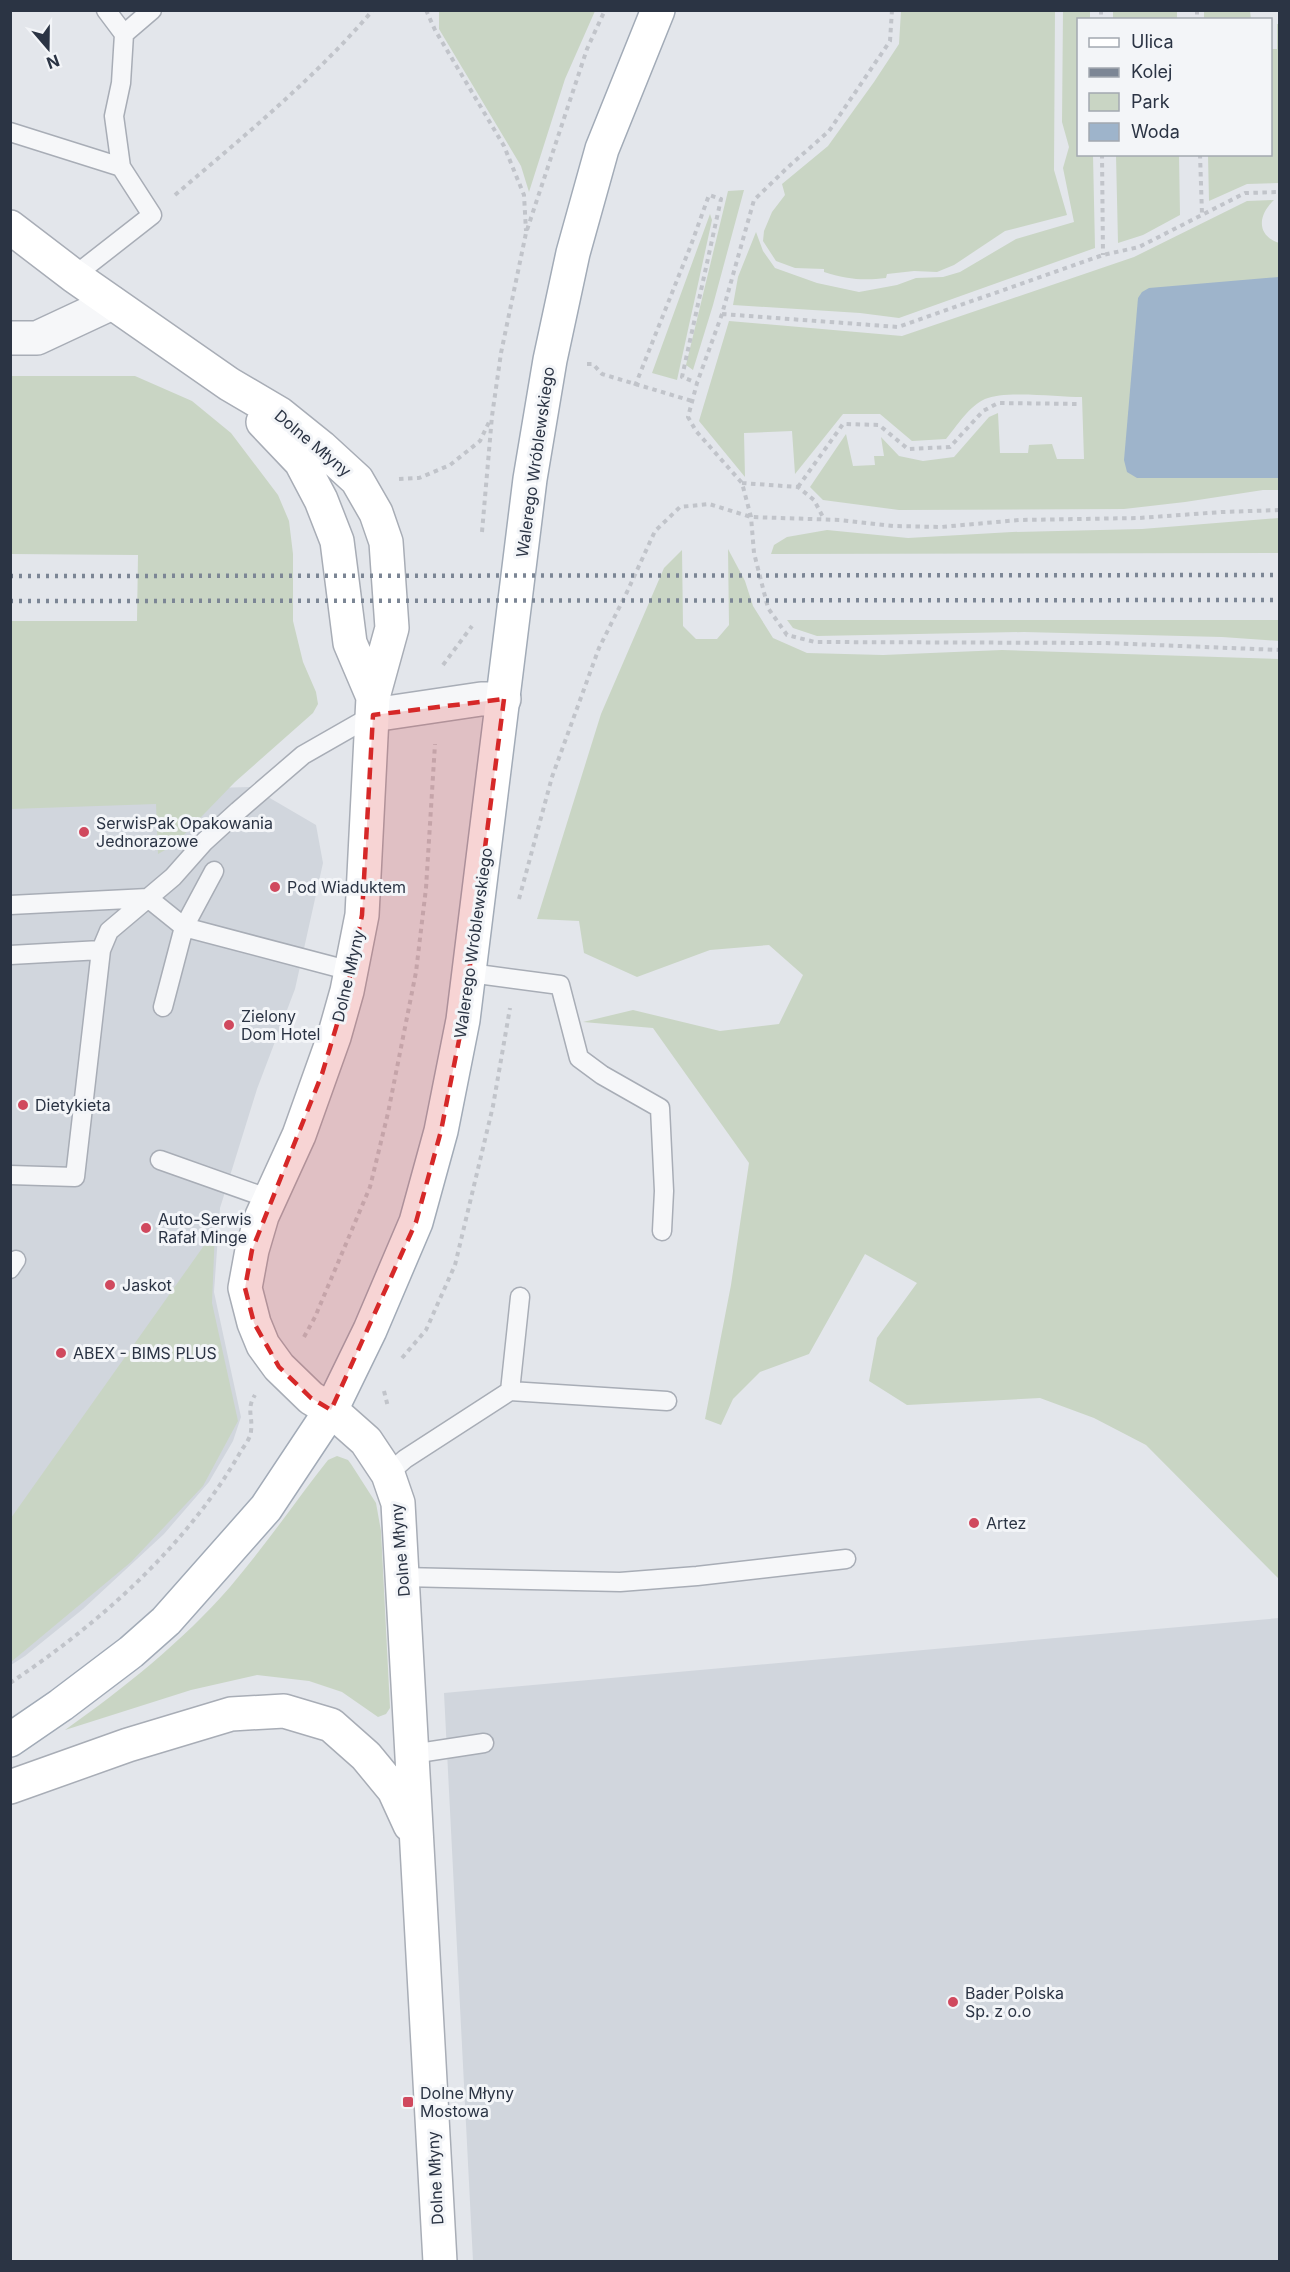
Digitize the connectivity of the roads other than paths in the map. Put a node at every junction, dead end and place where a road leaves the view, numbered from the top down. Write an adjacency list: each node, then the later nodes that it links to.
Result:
1 (106, 10): 4 (lane)
2 (152, 10): 4 (lane)
3 (658, 10): 12 (street, Walerego Wróblewskiego)
4 (124, 34): 6 (lane)
5 (10, 132): 6 (lane)
6 (121, 166): 8 (lane)
7 (10, 227): 8 (street, Dolne Młyny)
8 (75, 276): 9 (street, Dolne Młyny)
9 (112, 303): 10 (street); 11 (street, Dolne Młyny)
10 (10, 338)
11 (229, 384): 13 (street, Dolne Młyny); 13 (street, Dolne Młyny)
12 (504, 699): 13 (street); 21 (street, Walerego Wróblewskiego)
13 (373, 706): 15 (lane); 20 (street, Dolne Młyny)
14 (214, 871): 17 (lane)
15 (148, 898): 16 (lane); 17 (lane); 18 (lane)
16 (10, 905)
17 (184, 927): 20 (lane); 22 (lane)
18 (101, 950): 19 (lane); 24 (lane)
19 (10, 955)
20 (351, 970): 25 (street, Dolne Młyny)
21 (470, 973): 26 (lane); 30 (street, Walerego Wróblewskiego)
22 (163, 1007)
23 (160, 1160): 25 (lane)
24 (10, 1175)
25 (270, 1199): 30 (street, Dolne Młyny)
26 (662, 1231)
27 (520, 1297): 28 (lane)
28 (510, 1391): 29 (lane); 31 (lane)
29 (668, 1401)
30 (331, 1410): 31 (street, Dolne Młyny); 34 (street, Walerego Wróblewskiego)
31 (388, 1474): 33 (street, Dolne Młyny)
32 (846, 1559): 33 (lane)
33 (403, 1577): 36 (street, Dolne Młyny)
34 (14, 1730)
35 (484, 1743): 36 (lane)
36 (412, 1754): 38 (street, Dolne Młyny)
37 (10, 1787): 38 (street)
38 (415, 1836): 39 (street, Dolne Młyny)
39 (440, 2262)

